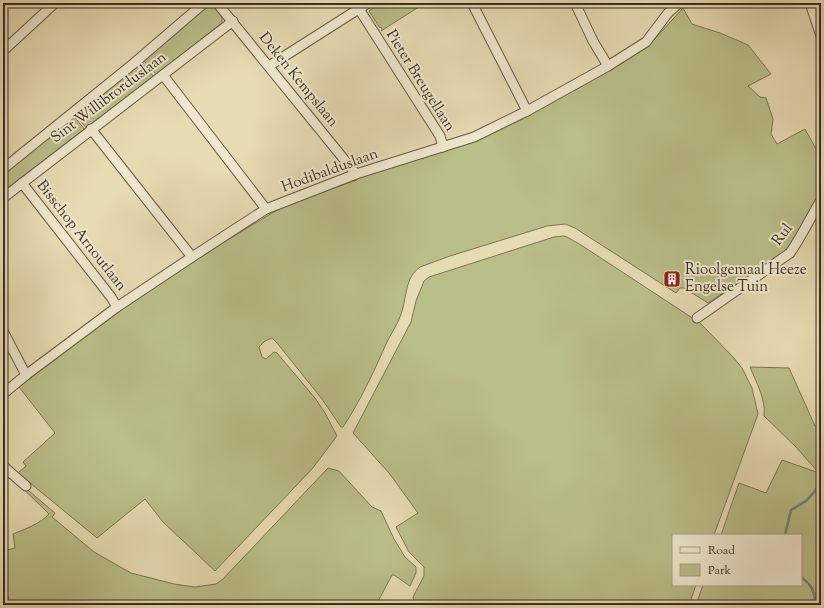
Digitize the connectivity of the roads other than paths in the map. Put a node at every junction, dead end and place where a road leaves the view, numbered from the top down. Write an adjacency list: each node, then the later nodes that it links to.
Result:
1 (54, 3): 12 (street)
2 (217, 3): 10 (street, Deken Kempslaan)
3 (368, 3): 9 (street)
4 (472, 3): 16 (street)
5 (575, 3): 14 (street)
6 (679, 3): 14 (street, Hodibalduslaan)
7 (810, 3): 11 (street)
8 (201, 4): 19 (street, Sint Willibrorduslaan)
9 (359, 9): 13 (street); 18 (street, Pieter Breugellaan)
10 (233, 21): 13 (street, Deken Kempslaan); 15 (street, Sint Willibrorduslaan)
11 (821, 36)
12 (4, 48)
13 (269, 66): 20 (street, Deken Kempslaan)
14 (608, 66): 16 (street, Hodibalduslaan)
15 (163, 75): 17 (street, Sint Willibrorduslaan); 24 (street)
16 (527, 111): 18 (street, Hodibalduslaan)
17 (91, 129): 21 (street, Sint Willibrorduslaan); 25 (street)
18 (443, 147): 20 (street, Hodibalduslaan)
19 (3, 169)
20 (356, 174): 24 (street, Hodibalduslaan)
21 (22, 183): 22 (street, Sint Willibrorduslaan); 26 (street, Bisschop Arnoutlaan)
22 (3, 198)
23 (821, 200): 27 (street, Rul)
24 (266, 209): 25 (street, Hodibalduslaan)
25 (192, 257): 26 (street, Hodibalduslaan)
26 (117, 307): 29 (street, Hodibalduslaan)
27 (697, 318)
28 (3, 331): 29 (street)
29 (26, 375): 30 (street, Hodibalduslaan)
30 (3, 394)
31 (3, 466): 32 (street)
32 (26, 486)
33 (3, 598): 34 (street)
34 (4, 605)

